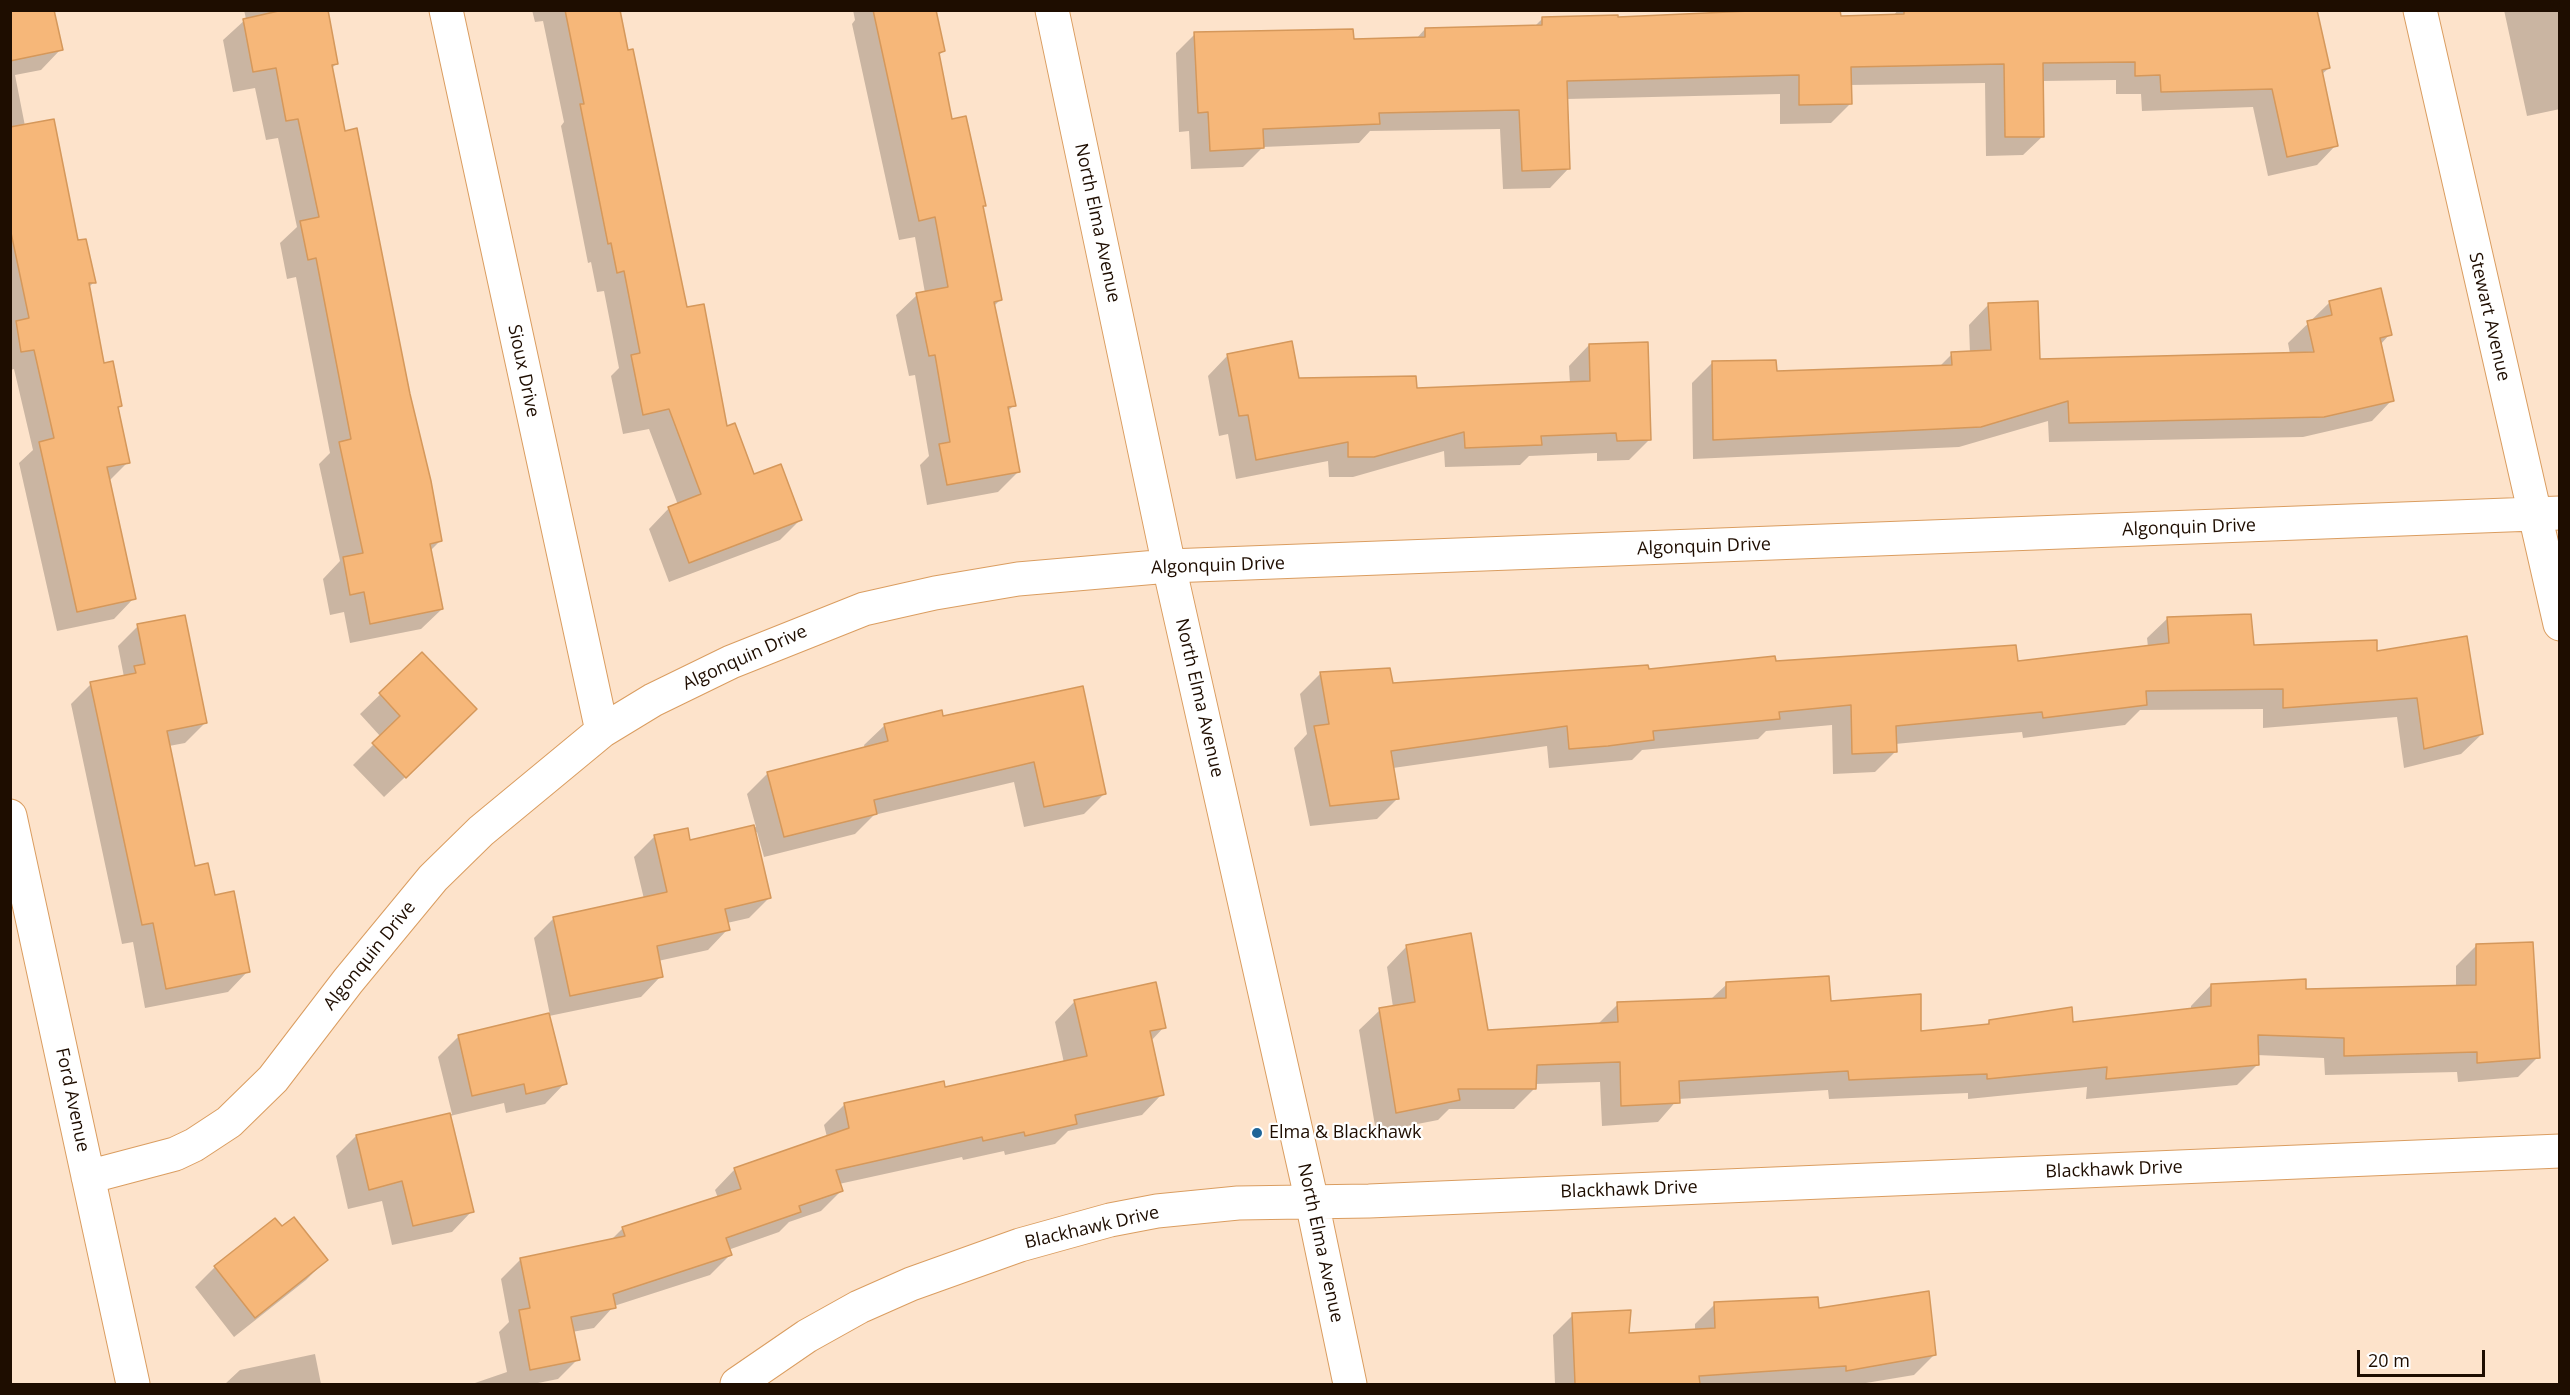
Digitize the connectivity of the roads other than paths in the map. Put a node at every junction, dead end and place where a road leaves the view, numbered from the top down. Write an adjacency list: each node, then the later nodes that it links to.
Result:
1 (446, 10): 7 (street, Sioux Drive)
2 (1052, 10): 5 (street, North Elma Avenue)
3 (2420, 10): 4 (street, Stewart Avenue)
4 (2546, 514): 5 (street, Algonquin Drive); 6 (street, Stewart Avenue)
5 (1169, 567): 7 (street, Algonquin Drive); 11 (street, North Elma Avenue)
6 (2559, 624)
7 (602, 731): 10 (street, Algonquin Drive)
8 (10, 816): 10 (street, Ford Avenue)
9 (2559, 1151): 11 (street, Blackhawk Drive)
10 (88, 1177): 12 (street, Ford Avenue)
11 (1312, 1202): 13 (street, Blackhawk Drive); 14 (street, North Elma Avenue)
12 (133, 1384)
13 (737, 1384)
14 (1350, 1384)

